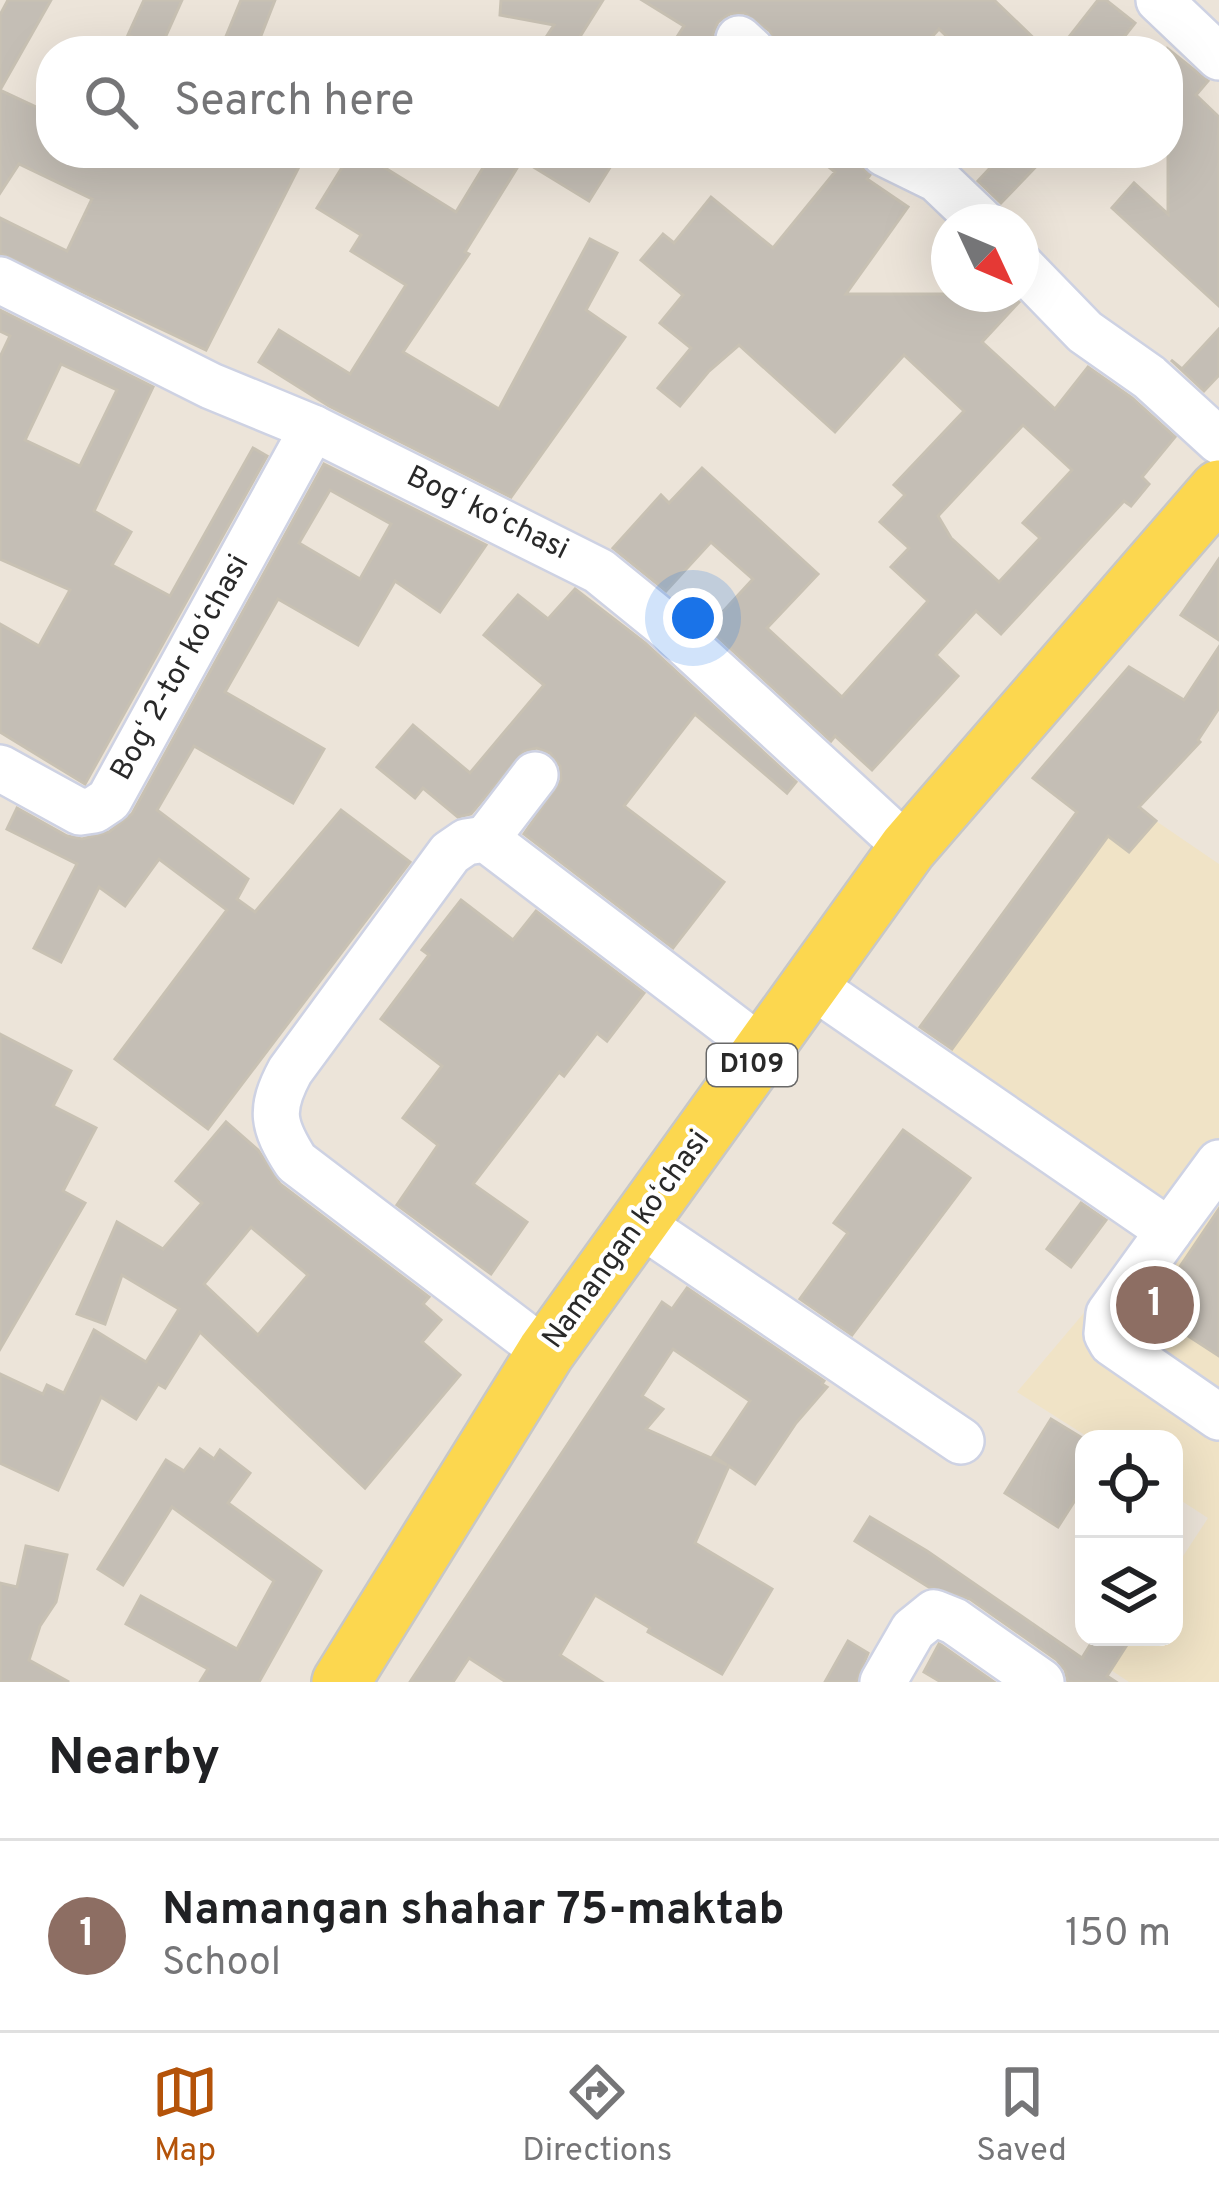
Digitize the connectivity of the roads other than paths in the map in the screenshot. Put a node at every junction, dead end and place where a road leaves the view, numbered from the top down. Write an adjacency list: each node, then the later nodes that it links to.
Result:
1 (1159, 0): 2 (street)
2 (1219, 57)
3 (915, 168): 4 (street)
4 (963, 204)
5 (0, 280): 7 (street, Bogʻ koʻchasi)
6 (1039, 285): 8 (street)
7 (313, 428): 10 (street, Bogʻ 2-tor koʻchasi); 13 (street, Bogʻ koʻchasi)
8 (1219, 441)
9 (1219, 489): 13 (main road, Namangan koʻchasi / D109)
10 (0, 768)
11 (536, 775): 12 (street)
12 (486, 839): 15 (street); 19 (street)
13 (908, 848): 14 (main road, Namangan koʻchasi / D109)
14 (810, 984): 15 (main road, Namangan koʻchasi / D109); 18 (street)
15 (763, 1050): 17 (main road, Namangan koʻchasi / D109)
16 (1219, 1162): 18 (street)
17 (639, 1223): 19 (main road, Namangan koʻchasi / D109); 21 (street)
18 (1169, 1232): 20 (street)
19 (546, 1352): 22 (main road, Namangan koʻchasi / D109)
20 (1219, 1417)
21 (961, 1442)
22 (341, 1682)
23 (883, 1682): 24 (street)
24 (1041, 1682)

